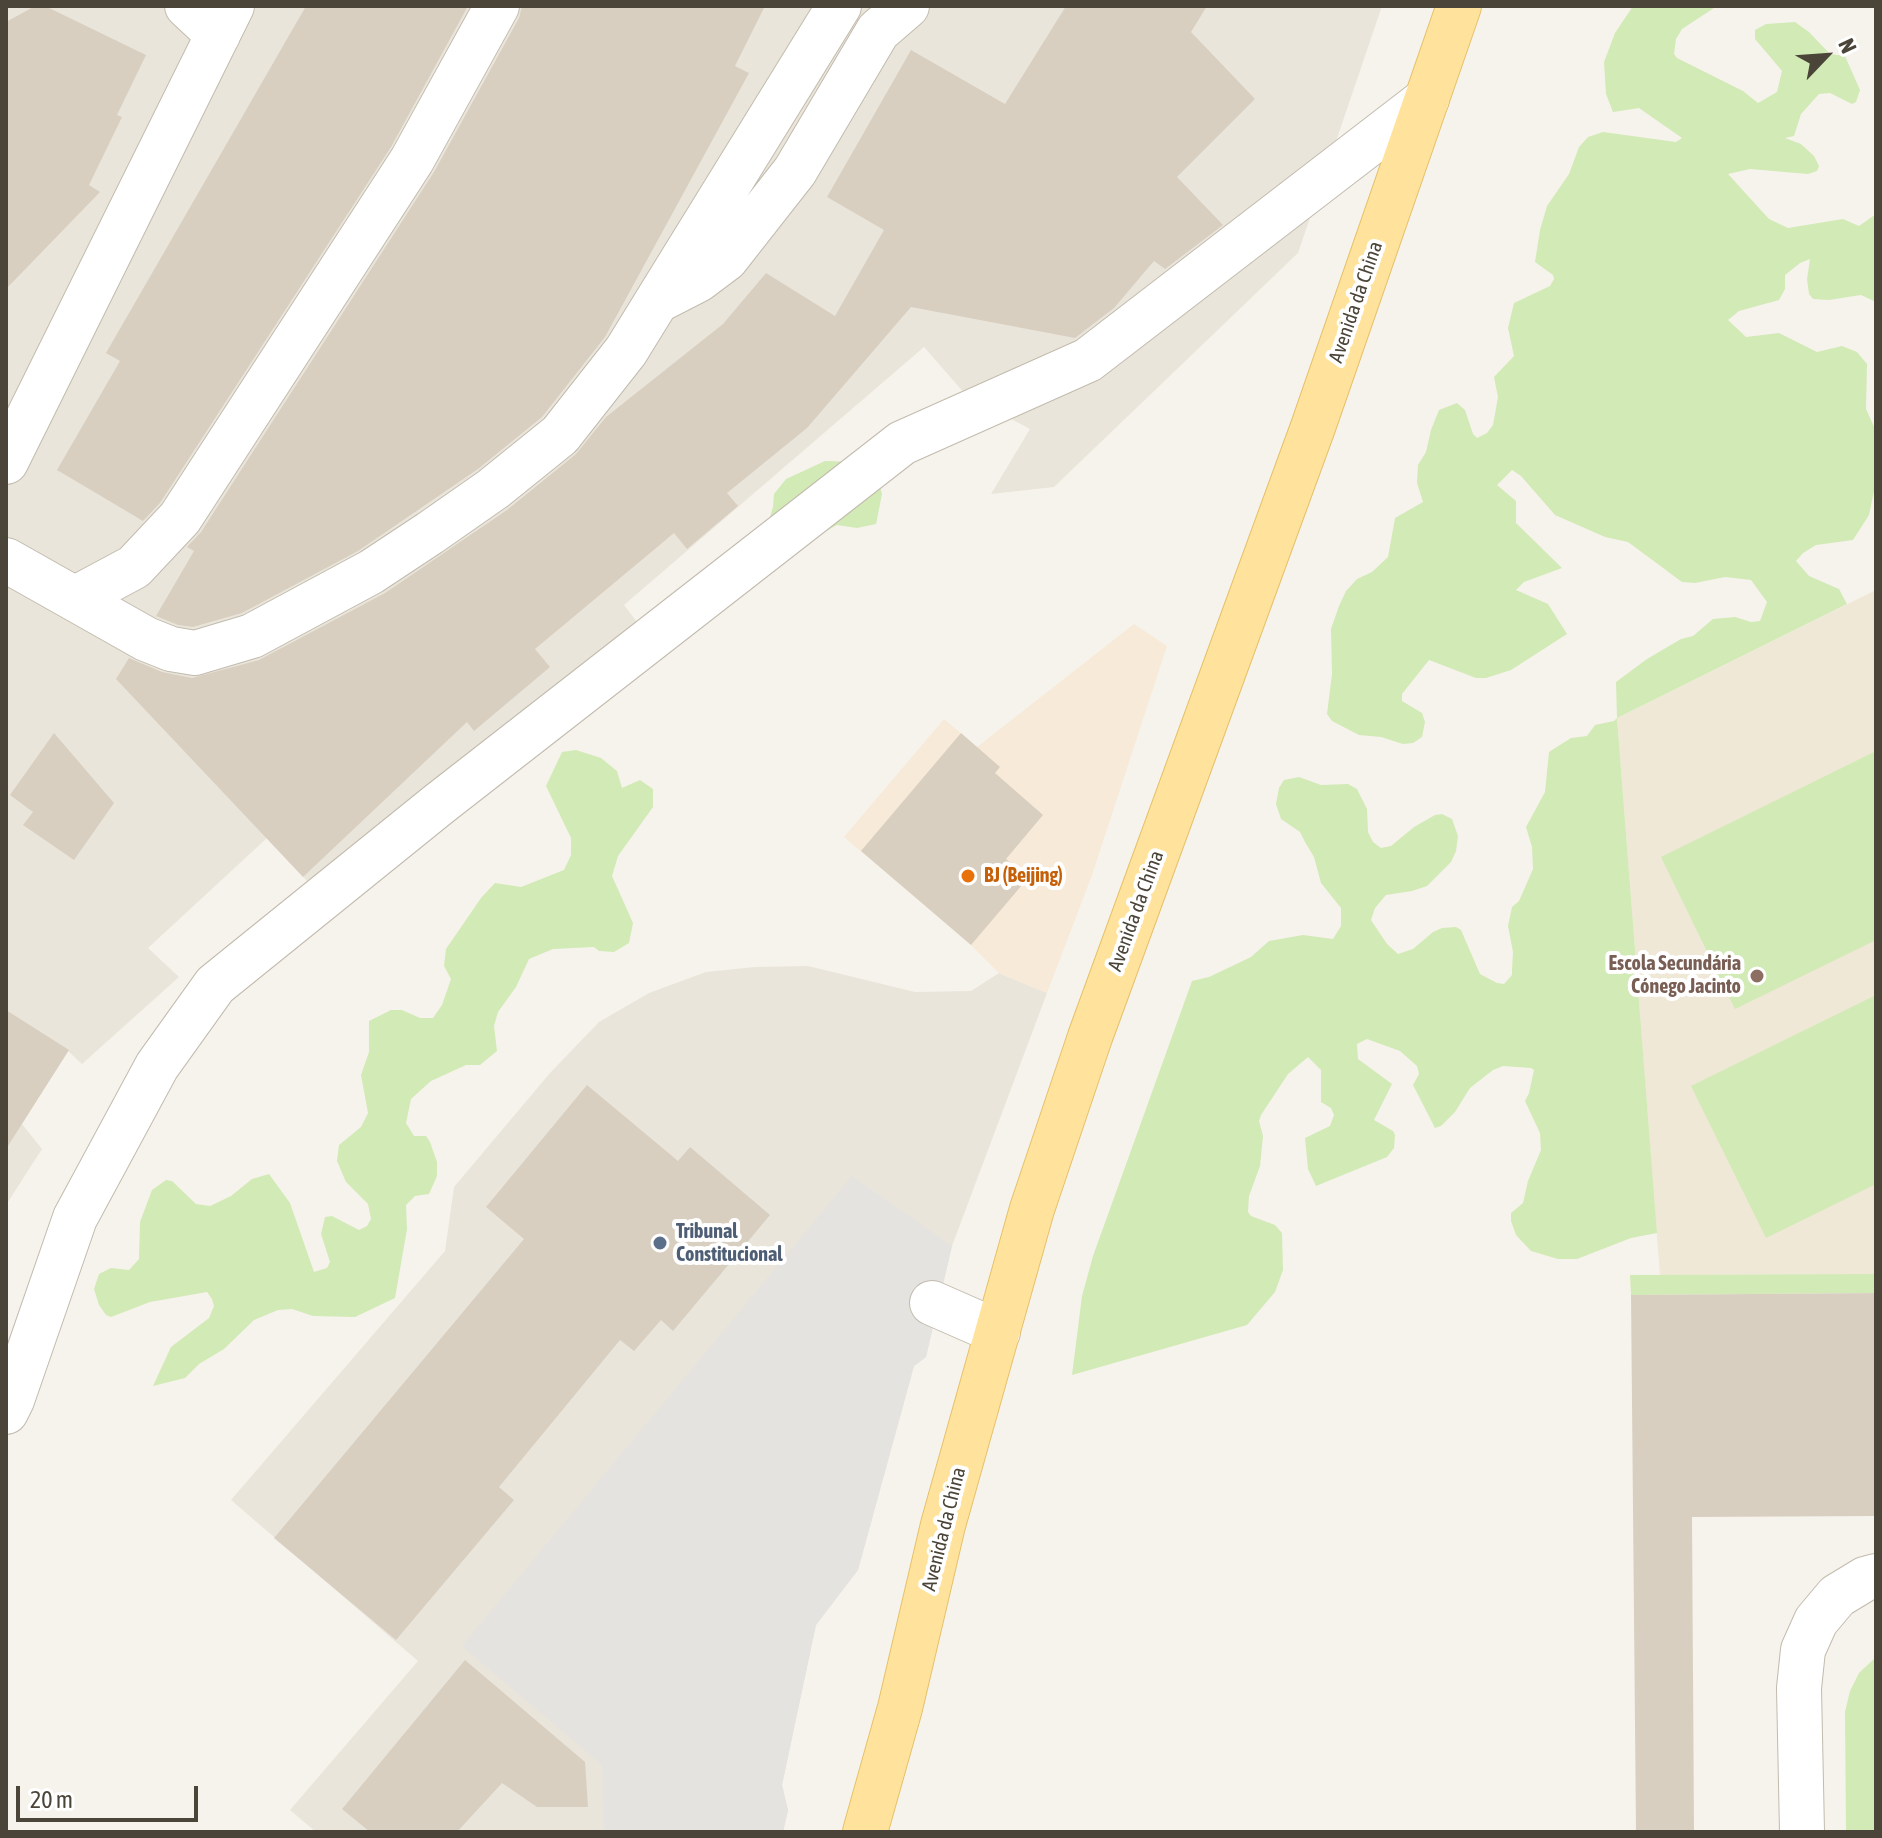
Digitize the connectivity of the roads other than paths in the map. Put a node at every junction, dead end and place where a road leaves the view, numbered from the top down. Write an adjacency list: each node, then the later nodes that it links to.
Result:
1 (497, 6): 11 (street)
2 (839, 6): 7 (street)
3 (907, 6): 7 (street)
4 (1459, 6): 6 (main road, Avenida da China)
5 (212, 16): 8 (street)
6 (1427, 99): 13 (main road, Avenida da China); 14 (street)
7 (656, 302): 11 (street)
8 (18, 406): 9 (street)
9 (6, 462)
10 (6, 560): 11 (street)
11 (76, 598)
12 (932, 1303): 13 (street)
13 (998, 1332): 16 (main road, Avenida da China)
14 (6, 1412)
15 (1876, 1576): 17 (street)
16 (865, 1832)
17 (1802, 1832)

